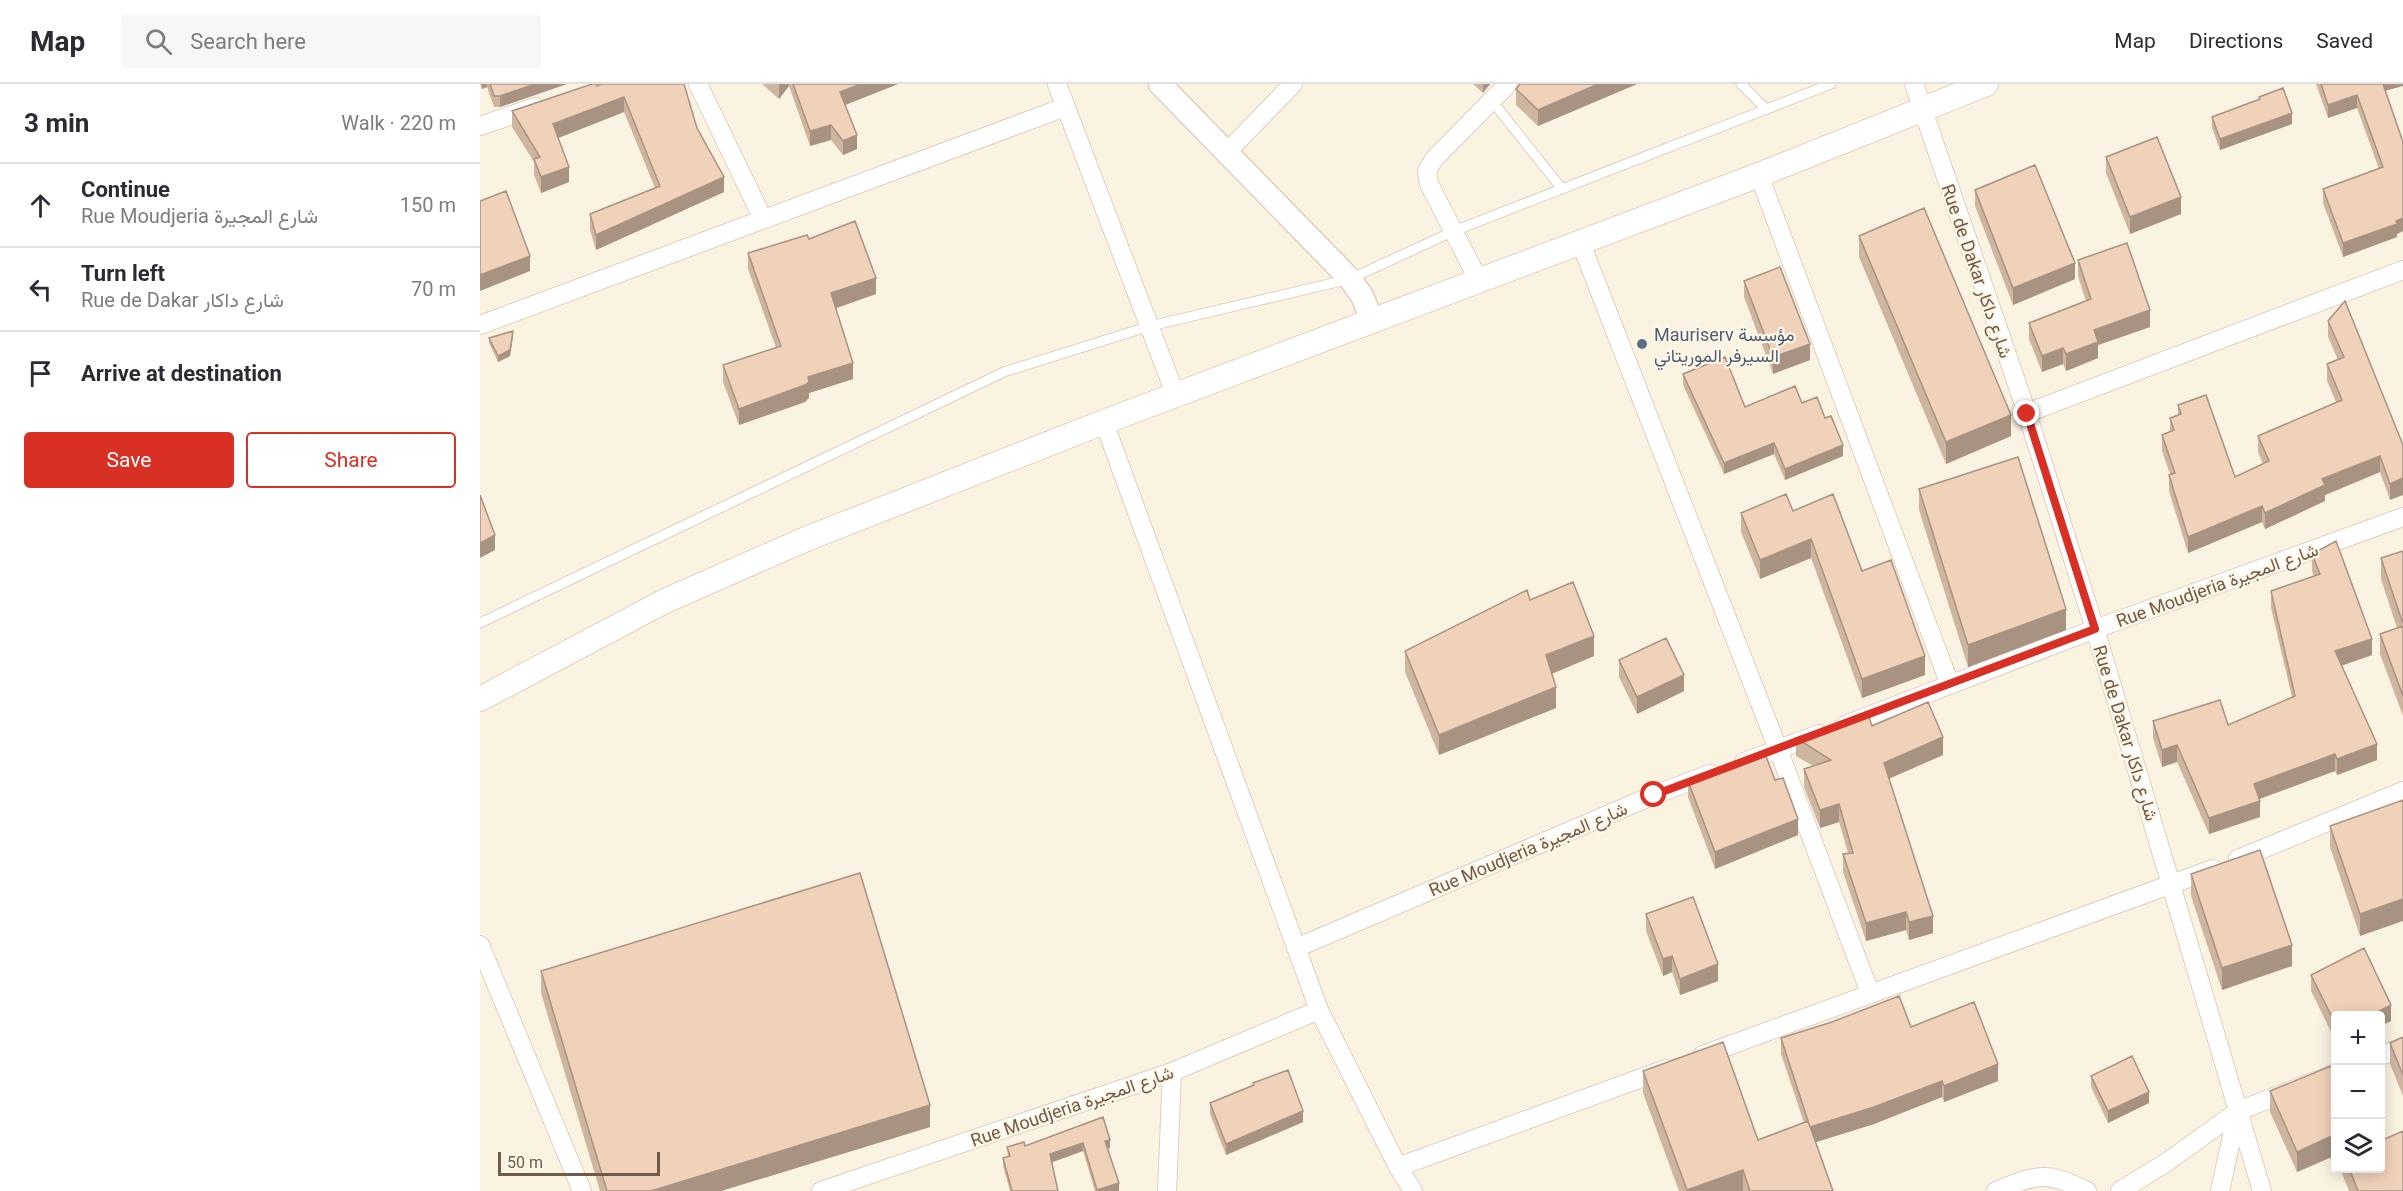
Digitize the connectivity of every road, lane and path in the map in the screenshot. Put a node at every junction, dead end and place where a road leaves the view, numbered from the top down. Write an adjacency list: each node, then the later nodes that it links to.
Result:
1 (698, 84): 19 (street)
2 (1057, 84): 12 (street)
3 (1160, 84): 16 (street)
4 (1293, 84): 16 (street)
5 (1508, 84): 10 (street)
6 (1741, 84): 13 (lane)
7 (1831, 84): 13 (lane)
8 (1914, 84): 14 (street, Rue de Dakar شارع داكار)
9 (1986, 84): 14 (main road)
10 (1491, 101): 18 (lane); 20 (street)
11 (547, 103): 15 (street)
12 (1065, 107): 19 (street); 27 (street)
13 (1766, 109): 18 (lane)
14 (1921, 109): 17 (main road); 29 (street, Rue de Dakar شارع داكار)
15 (480, 126)
16 (1227, 153): 23 (street)
17 (1759, 175): 21 (main road); 34 (street)
18 (1562, 189): 20 (lane)
19 (763, 219): 26 (street)
20 (1454, 231): 23 (lane); 24 (street)
21 (1580, 240): 24 (main road); 36 (street)
22 (2403, 270): 29 (street)
23 (1350, 279): 25 (street); 27 (lane)
24 (1478, 279): 25 (main road)
25 (1372, 320): 28 (main road)
26 (480, 326)
27 (1150, 326): 28 (street); 32 (lane)
28 (1176, 396): 30 (main road)
29 (2027, 414): 33 (street, Rue de Dakar شارع داكار)
30 (1104, 422): 35 (main road); 40 (street)
31 (2403, 517): 33 (street, Rue Moudjeria شارع المجيرة)
32 (480, 623)
33 (2095, 629): 34 (street, Rue Moudjeria شارع المجيرة); 38 (street, Rue de Dakar شارع داكار)
34 (1950, 685): 36 (street, Rue Moudjeria شارع المجيرة)
35 (480, 699)
36 (1778, 749): 40 (street, Rue Moudjeria شارع المجيرة); 41 (street)
37 (2403, 791): 38 (street)
38 (2173, 886): 41 (street); 47 (street, Rue de Dakar شارع داكار)
39 (480, 945): 49 (street)
40 (1296, 948): 42 (street)
41 (1870, 993): 48 (street)
42 (1319, 1010): 45 (street, Rue Moudjeria شارع المجيرة); 48 (street)
43 (2403, 1047): 44 (street)
44 (2385, 1054)
45 (1172, 1072): 50 (street, Rue Moudjeria شارع المجيرة); 51 (street)
46 (2331, 1075): 47 (street)
47 (2238, 1112): 55 (street); 56 (street); 57 (street, Rue de Dakar شارع داكار)
48 (1398, 1167): 52 (street)
49 (582, 1191)
50 (821, 1191)
51 (1167, 1191)
52 (1413, 1191)
53 (1996, 1191): 54 (street)
54 (2087, 1191)
55 (2120, 1191)
56 (2220, 1191)
57 (2262, 1191)

